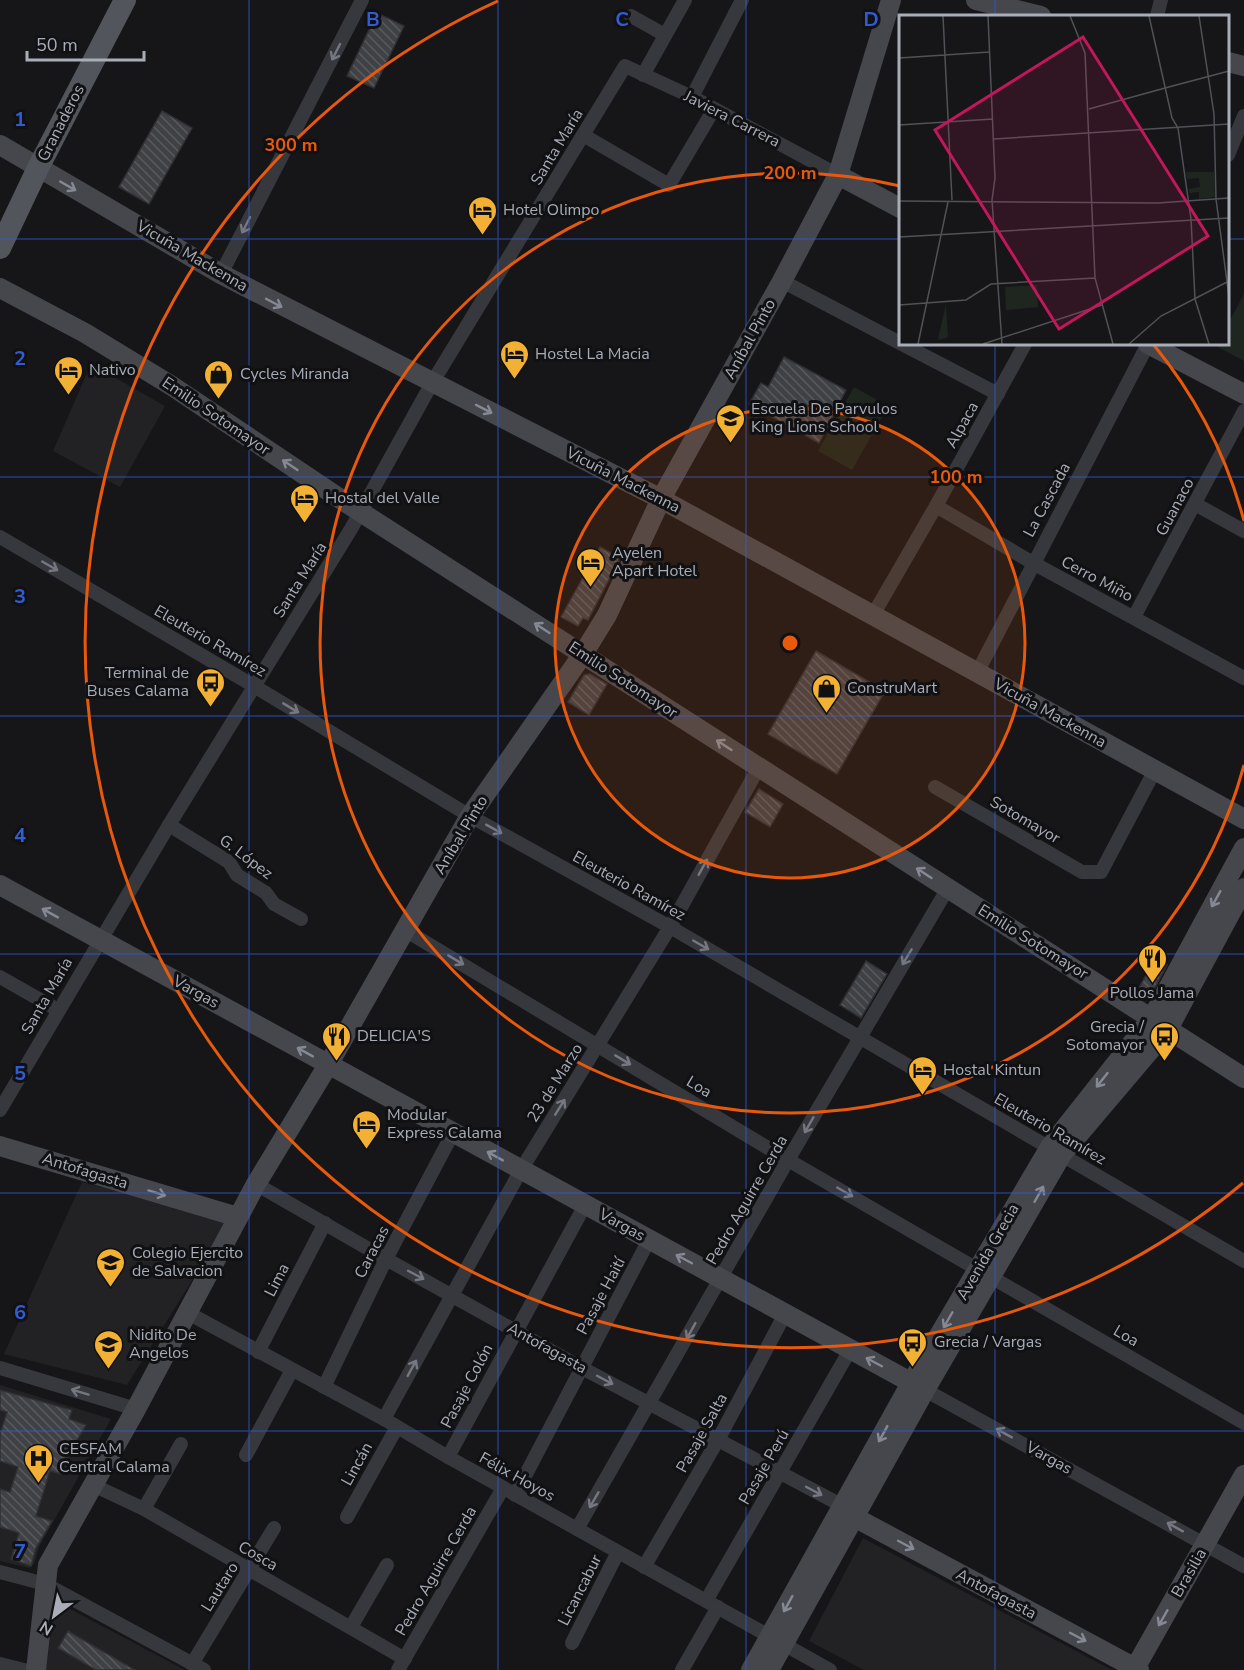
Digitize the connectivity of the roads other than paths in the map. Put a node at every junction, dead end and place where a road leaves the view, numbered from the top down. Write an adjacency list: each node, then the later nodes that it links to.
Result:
1 (125, 0): 22 (main road, Granaderos)
2 (362, 0): 26 (street, one-way to 26)
3 (685, 0): 11 (street)
4 (742, 0): 16 (street)
5 (891, 0): 23 (street, Aníbal Pinto)
6 (976, 0): 8 (street)
7 (1161, 0): 9 (street)
8 (1031, 15)
9 (1157, 15)
10 (631, 16): 11 (street)
11 (665, 35): 15 (street)
12 (1229, 62): 14 (street)
13 (625, 66): 15 (street, Javiera Carrera); 19 (street, Santa María)
14 (1244, 66)
15 (643, 75): 16 (street, Javiera Carrera)
16 (692, 97): 17 (street, Javiera Carrera)
17 (714, 109): 19 (street); 23 (street, Javiera Carrera)
18 (1244, 116): 21 (street)
19 (583, 135): 34 (street, Santa María)
20 (0, 145): 22 (street, Vicuña Mackenna)
21 (1229, 150)
22 (38, 168): 25 (main road, Granaderos); 26 (street, Vicuña Mackenna, one-way to 26)
23 (838, 175): 24 (street, Javiera Carrera); 27 (street, Aníbal Pinto)
24 (899, 207)
25 (0, 248)
26 (220, 274): 34 (street, Vicuña Mackenna, one-way to 34)
27 (782, 281): 29 (street); 38 (street, Aníbal Pinto)
28 (0, 288): 41 (street, Emilio Sotomayor, one-way to 28)
29 (899, 342)
30 (905, 345): 35 (street)
31 (1024, 345): 35 (street, Alpaca)
32 (1147, 345): 44 (street, La Cascada)
33 (1150, 345): 36 (street)
34 (432, 383): 38 (street, Vicuña Mackenna, one-way to 38); 41 (street, Santa María)
35 (998, 394): 40 (street, Alpaca)
36 (1244, 394)
37 (1244, 411): 39 (street, Guanaco)
38 (661, 499): 45 (street, Vicuña Mackenna); 47 (street, Aníbal Pinto)
39 (1195, 504): 42 (street); 46 (street, Guanaco)
40 (936, 506): 44 (street, Cerro Miño); 45 (street, Alpaca)
41 (361, 512): 47 (street, Emilio Sotomayor, one-way to 41); 50 (street, Santa María)
42 (1244, 531)
43 (0, 537): 50 (street, Eleuterio Ramírez, one-way to 50)
44 (1033, 563): 46 (street, Cerro Miño); 48 (street, La Cascada)
45 (873, 615): 48 (street, Vicuña Mackenna)
46 (1134, 617): 49 (street, Cerro Miño)
47 (583, 654): 51 (street, Emilio Sotomayor, one-way to 47); 54 (street, Aníbal Pinto)
48 (977, 673): 52 (street, Vicuña Mackenna)
49 (1244, 678)
50 (254, 686): 54 (street, Eleuterio Ramírez, one-way to 54); 56 (street, Santa María)
51 (759, 767): 59 (street, Emilio Sotomayor, one-way to 51); 62 (street, 23 de Marzo, one-way to 51)
52 (1155, 770): 53 (street, Sotomayor); 55 (street, Vicuña Mackenna)
53 (936, 787)
54 (470, 816): 62 (street, Eleuterio Ramírez, one-way to 62); 63 (street, Aníbal Pinto)
55 (1244, 819)
56 (169, 825): 61 (street, G. López); 64 (street, Santa María)
57 (1244, 848): 67 (street, Avenida Grecia, one-way to 67)
58 (0, 885): 64 (street, Vargas, one-way to 58)
59 (948, 888): 67 (street, Emilio Sotomayor); 68 (street, Pedro Aguirre Cerda, one-way to 68)
60 (1244, 888): 67 (street, Avenida Grecia)
61 (301, 919)
62 (670, 927): 68 (street, Eleuterio Ramírez, one-way to 68); 69 (street, 23 de Marzo)
63 (405, 930): 69 (street, Loa, one-way to 69); 70 (street, Aníbal Pinto)
64 (99, 940): 66 (street, Santa María); 70 (street, Vargas, one-way to 64)
65 (0, 977): 66 (street)
66 (58, 1010): 72 (street, Santa María)
67 (1160, 1023): 71 (street, Emilio Sotomayor); 75 (street, Avenida Grecia)
68 (860, 1038): 75 (street, Eleuterio Ramírez); 76 (street, Pedro Aguirre Cerda, one-way to 76)
69 (598, 1045): 76 (street, Loa, one-way to 76); 77 (street, 23 de Marzo, one-way to 69)
70 (328, 1065): 73 (street, Vargas); 78 (street, Aníbal Pinto)
71 (1244, 1078)
72 (0, 1110)
73 (453, 1133): 77 (street, Vargas, one-way to 73); 83 (street, Caracas)
74 (0, 1146): 80 (street, Antofagasta, one-way to 80)
75 (1056, 1151): 84 (street, Eleuterio Ramírez); 85 (street, Avenida Grecia)
76 (788, 1160): 85 (street, Loa, one-way to 85); 86 (street, Pedro Aguirre Cerda)
77 (521, 1170): 79 (street, Vargas); 87 (street, 23 de Marzo)
78 (256, 1184): 80 (street, Aníbal Pinto); 81 (street, Antofagasta)
79 (585, 1205): 82 (street, Vargas); 90 (street, Pasaje Colón)
80 (238, 1217): 88 (street, Aníbal Pinto)
81 (325, 1223): 83 (street, Antofagasta); 92 (street, Lima)
82 (649, 1240): 86 (street, Vargas, one-way to 82); 94 (street, Pasaje Haití)
83 (386, 1259): 87 (street, Antofagasta, one-way to 87); 97 (street, Caracas)
84 (1244, 1261)
85 (984, 1273): 96 (street, Avenida Grecia); 101 (street, Loa)
86 (720, 1278): 89 (street, Vargas); 98 (street, Pedro Aguirre Cerda, one-way to 98)
87 (452, 1294): 90 (street, Antofagasta); 100 (street, 23 de Marzo, one-way to 87)
88 (188, 1313): 92 (street, Félix Hoyos); 99 (street, Aníbal Pinto)
89 (785, 1314): 91 (street, Vargas); 103 (street, Pasaje Salta)
90 (516, 1331): 94 (street, Antofagasta); 106 (street, Pasaje Colón)
91 (850, 1350): 96 (street, Vargas, one-way to 91); 107 (street, Pasaje Perú)
92 (258, 1352): 95 (street, Félix Hoyos)
93 (0, 1368): 99 (street, one-way to 93)
94 (582, 1368): 98 (street, Antofagasta, one-way to 98); 110 (street, Pasaje Haití)
95 (292, 1370): 97 (street, Félix Hoyos); 105 (street)
96 (918, 1387): 112 (street, Avenida Grecia); 116 (street, Vargas, one-way to 96)
97 (324, 1388): 100 (street, Félix Hoyos)
98 (650, 1404): 103 (street, Antofagasta); 115 (street, Pedro Aguirre Cerda, one-way to 115)
99 (136, 1409): 109 (street, Aníbal Pinto)
100 (384, 1419): 102 (street, Félix Hoyos)
101 (1244, 1423)
102 (397, 1427): 106 (street, Félix Hoyos); 113 (street, Lincán)
103 (718, 1440): 107 (street, Antofagasta); 120 (street, Pasaje Salta)
104 (181, 1444): 111 (street)
105 (246, 1455)
106 (448, 1457): 110 (street, Félix Hoyos)
107 (780, 1472): 112 (street, Antofagasta, one-way to 112); 124 (street, Pasaje Perú)
108 (1244, 1475): 116 (street, Brasilia)
109 (93, 1485): 111 (street, Cosca); 123 (street, Aníbal Pinto)
110 (509, 1491): 115 (street, Félix Hoyos); 129 (street, Pedro Aguirre Cerda)
111 (144, 1509): 121 (street, Cosca)
112 (848, 1512): 126 (street, Avenida Grecia); 131 (street, Antofagasta, one-way to 131)
113 (346, 1517)
114 (274, 1528): 121 (street, Lautaro)
115 (577, 1529): 117 (street, Félix Hoyos)
116 (1205, 1544): 119 (street, Vargas); 131 (street, Brasilia, one-way to 131)
117 (618, 1552): 120 (street, Félix Hoyos); 127 (street, Licancabur)
118 (387, 1565): 125 (street)
119 (1244, 1566)
120 (644, 1567): 124 (street, Félix Hoyos)
121 (248, 1570): 125 (street, Cosca); 130 (street, Lautaro)
122 (0, 1572): 123 (street)
123 (45, 1584): 130 (street); 133 (street, Aníbal Pinto)
124 (712, 1604): 126 (street, Félix Hoyos); 134 (street, Pasaje Perú)
125 (351, 1627): 129 (street, Cosca)
126 (776, 1640): 135 (street, Avenida Grecia); 136 (street, Avenida Grecia); 137 (street, Félix Hoyos)
127 (572, 1643)
128 (0, 1664): 132 (street)
129 (402, 1664)
130 (198, 1667)
131 (1136, 1669)
132 (24, 1670)
133 (36, 1670)
134 (682, 1670)
135 (751, 1670)
136 (769, 1670)
137 (830, 1670)

